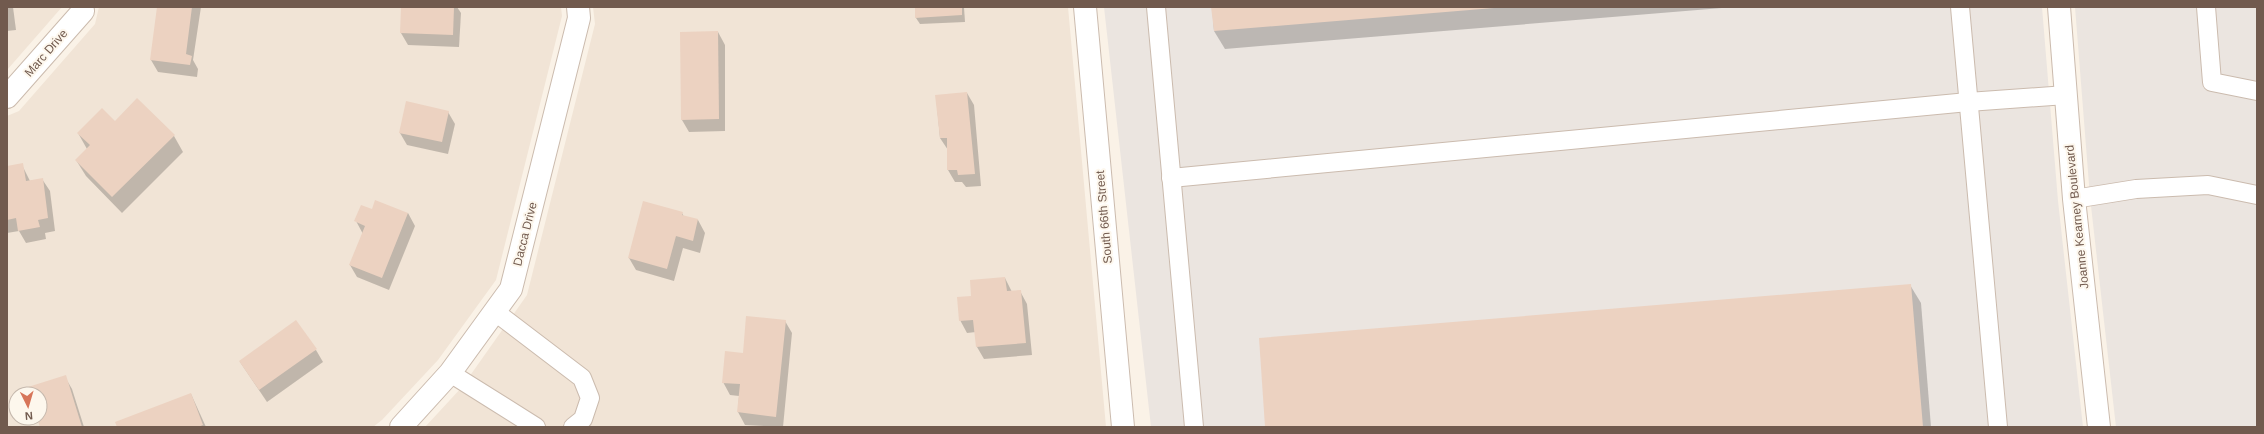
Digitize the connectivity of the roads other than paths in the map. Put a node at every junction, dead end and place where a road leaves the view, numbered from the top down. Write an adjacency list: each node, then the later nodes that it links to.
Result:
1 (82, 7): 10 (street, Marc Drive)
2 (578, 7): 15 (street, Dacca Drive)
3 (1085, 7): 20 (street, South 66th Street)
4 (1156, 7): 12 (lane)
5 (1960, 7): 11 (lane)
6 (2059, 7): 9 (street, Joanne Kearney Boulevard)
7 (2206, 7): 8 (lane)
8 (2257, 91)
9 (2066, 95): 11 (lane); 14 (street, Joanne Kearney Boulevard)
10 (7, 97)
11 (1968, 102): 12 (lane); 22 (lane)
12 (1171, 178): 21 (lane)
13 (2257, 195): 14 (lane)
14 (2074, 199): 23 (street, Joanne Kearney Boulevard)
15 (494, 311): 16 (street, Dacca Drive); 19 (lane)
16 (450, 373): 17 (street, Dacca Drive); 18 (lane)
17 (401, 427)
18 (536, 427)
19 (573, 427)
20 (1123, 427)
21 (1194, 427)
22 (1998, 427)
23 (2099, 427)

